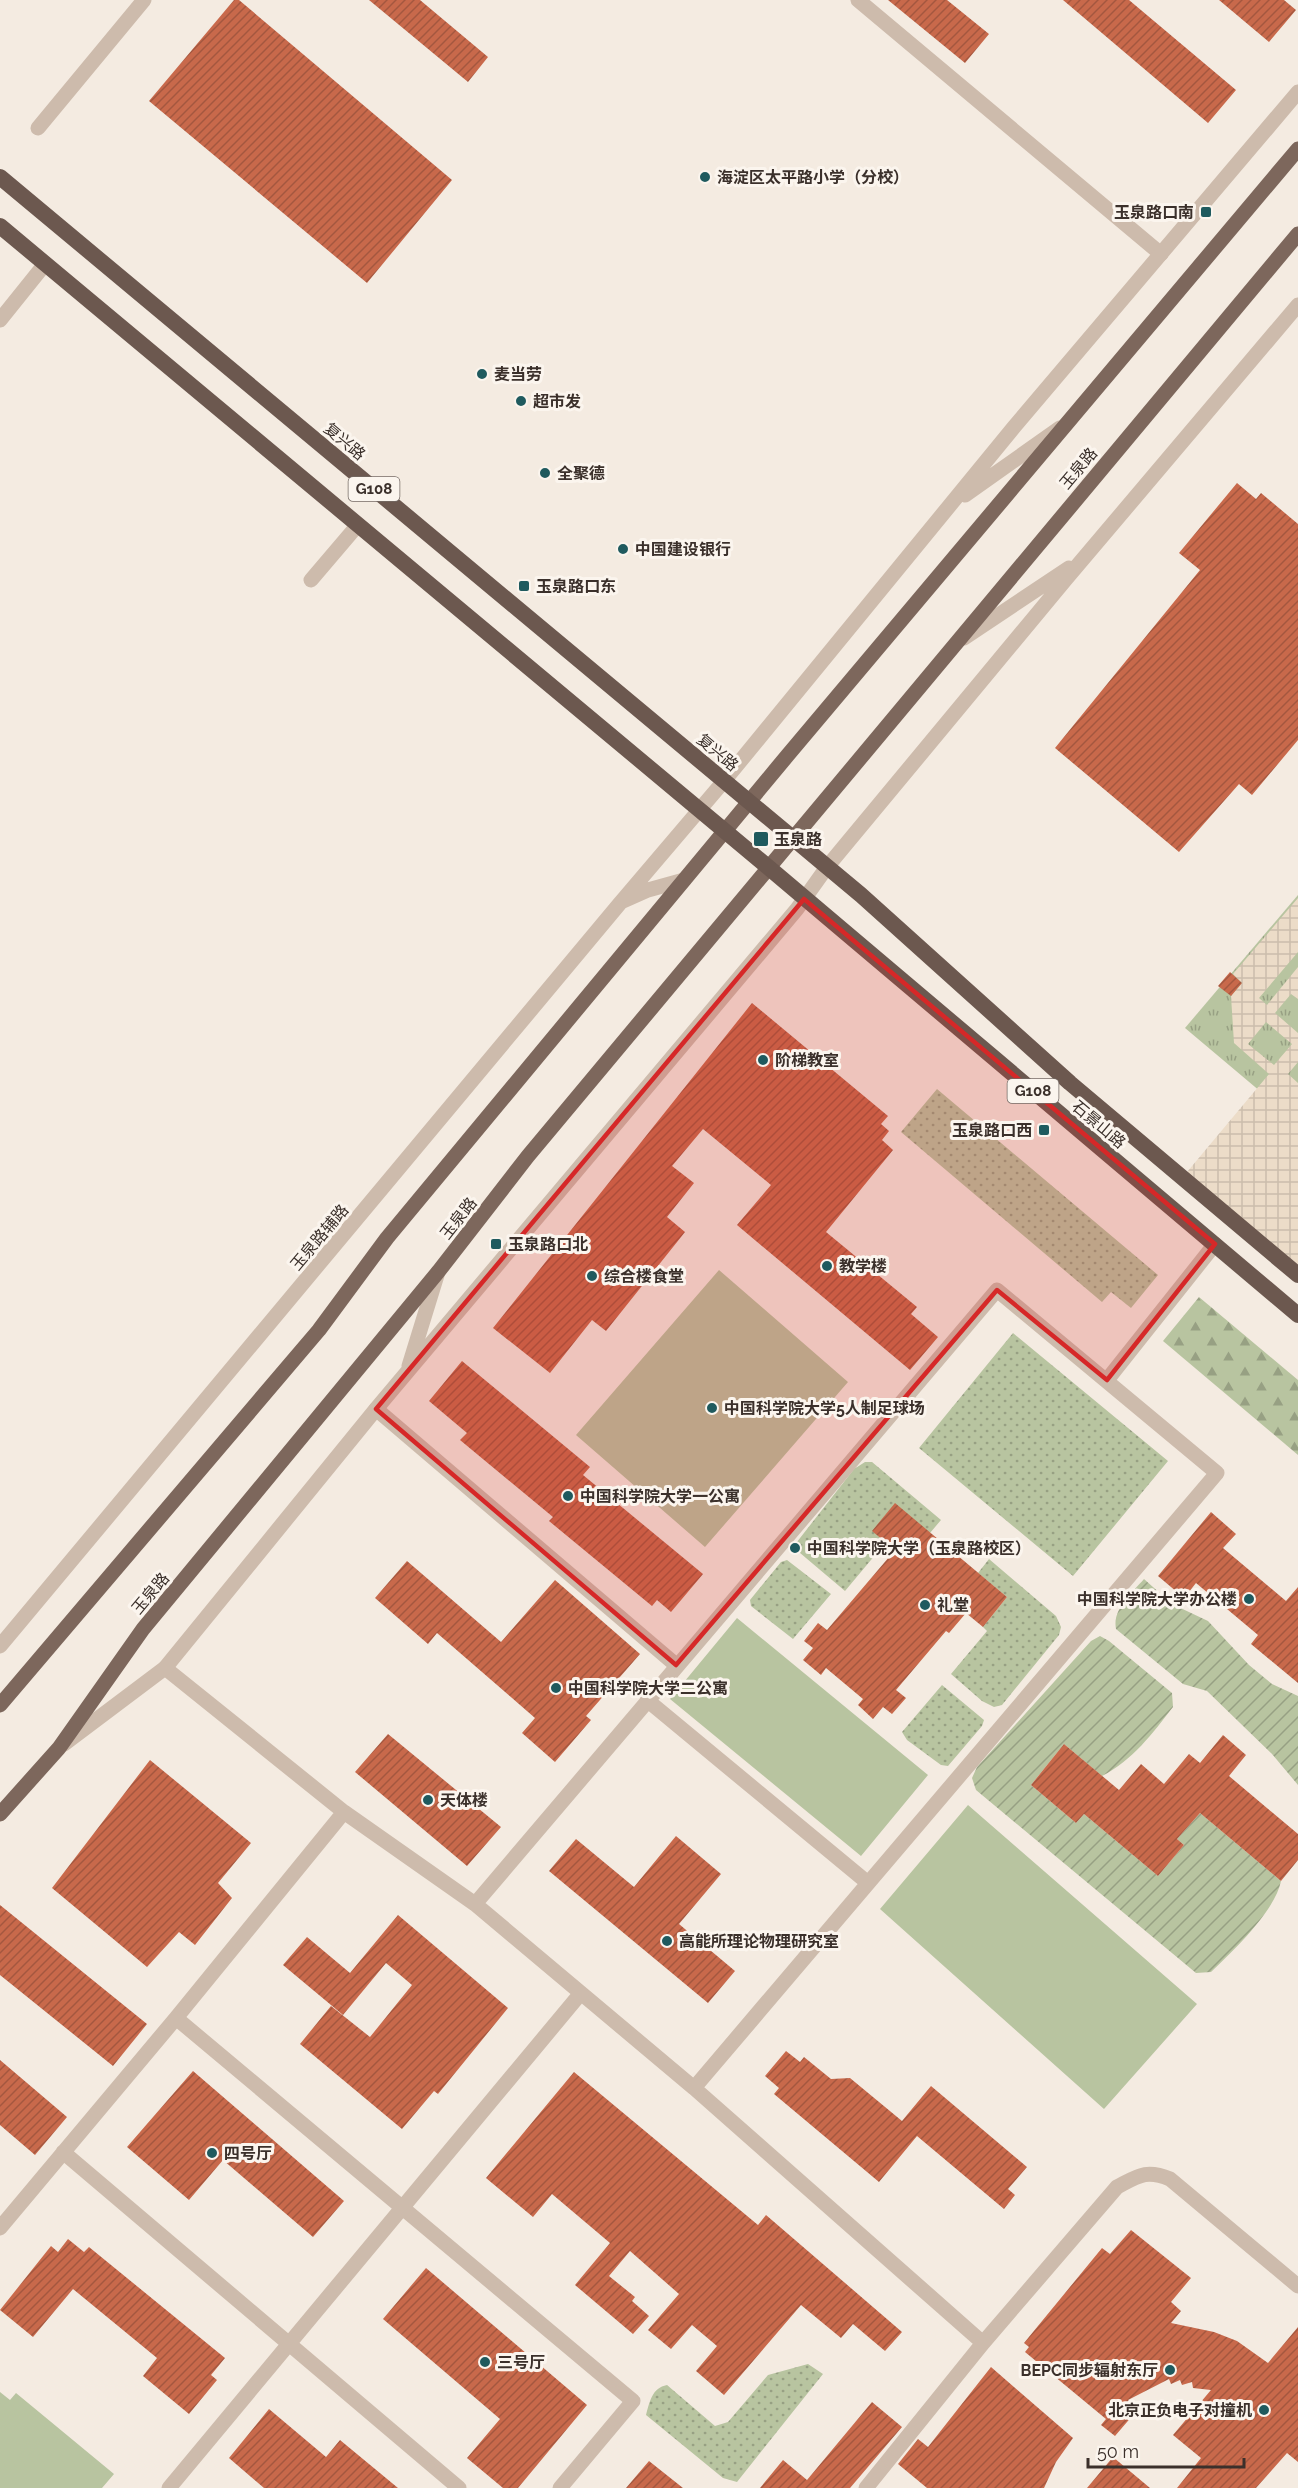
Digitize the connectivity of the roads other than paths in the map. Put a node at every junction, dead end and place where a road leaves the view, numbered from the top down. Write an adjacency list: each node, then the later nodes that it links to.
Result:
1 (144, 0): 4 (street)
2 (858, 0): 9 (street)
3 (1298, 92): 9 (street)
4 (38, 128)
5 (1298, 149): 13 (main road)
6 (0, 177): 19 (highway, 复兴路 / G108)
7 (0, 226): 10 (highway, G108)
8 (1298, 234): 18 (main road, 玉泉路)
9 (1161, 254): 14 (street)
10 (45, 264): 12 (street); 15 (highway, G108)
11 (1298, 305): 16 (street)
12 (0, 320)
13 (1068, 423): 14 (street); 20 (main road)
14 (949, 506): 19 (street)
15 (357, 526): 17 (street); 21 (highway, G108)
16 (1082, 559): 18 (street); 25 (street)
17 (311, 580)
18 (954, 645): 23 (main road, 玉泉路)
19 (724, 781): 20 (highway, 复兴路 / G108); 21 (street)
20 (749, 801): 22 (main road); 23 (highway, G108)
21 (698, 812): 22 (highway, G108); 28 (street)
22 (723, 833): 24 (highway, G108); 26 (main road)
23 (792, 838): 24 (main road, 玉泉路); 25 (highway, 石景山路 / G108)
24 (768, 867): 27 (highway, 石景山路 / G108); 30 (main road, 玉泉路)
25 (827, 867): 27 (street); 31 (highway, 石景山路 / G108)
26 (684, 880): 28 (street, 玉泉路辅路); 40 (main road)
27 (804, 899): 29 (highway, 石景山路 / G108); 33 (street)
28 (621, 902): 36 (street, 玉泉路辅路)
29 (1215, 1244): 32 (highway, 石景山路 / G108); 34 (street)
30 (438, 1272): 33 (street); 41 (main road, 玉泉路)
31 (1298, 1275)
32 (1298, 1315)
33 (406, 1375): 35 (street)
34 (1107, 1380): 37 (street); 44 (street)
35 (376, 1409): 37 (street); 38 (street)
36 (0, 1646)
37 (676, 1665): 39 (street)
38 (165, 1668): 41 (street); 42 (street)
39 (647, 1700): 44 (street); 45 (street)
40 (0, 1705)
41 (59, 1748): 43 (main road, 玉泉路)
42 (344, 1812): 45 (street); 47 (street)
43 (0, 1814)
44 (868, 1883): 48 (street)
45 (475, 1904): 46 (street)
46 (581, 1993): 48 (street); 50 (street)
47 (176, 2018): 49 (street); 50 (street)
48 (694, 2088): 53 (street)
49 (63, 2152): 51 (street); 54 (street)
50 (402, 2208): 54 (street); 57 (street)
51 (0, 2228)
52 (1298, 2286): 53 (street)
53 (983, 2343): 58 (street)
54 (289, 2344): 55 (street); 56 (street)
55 (169, 2488)
56 (459, 2488)
57 (560, 2488)
58 (866, 2488)

